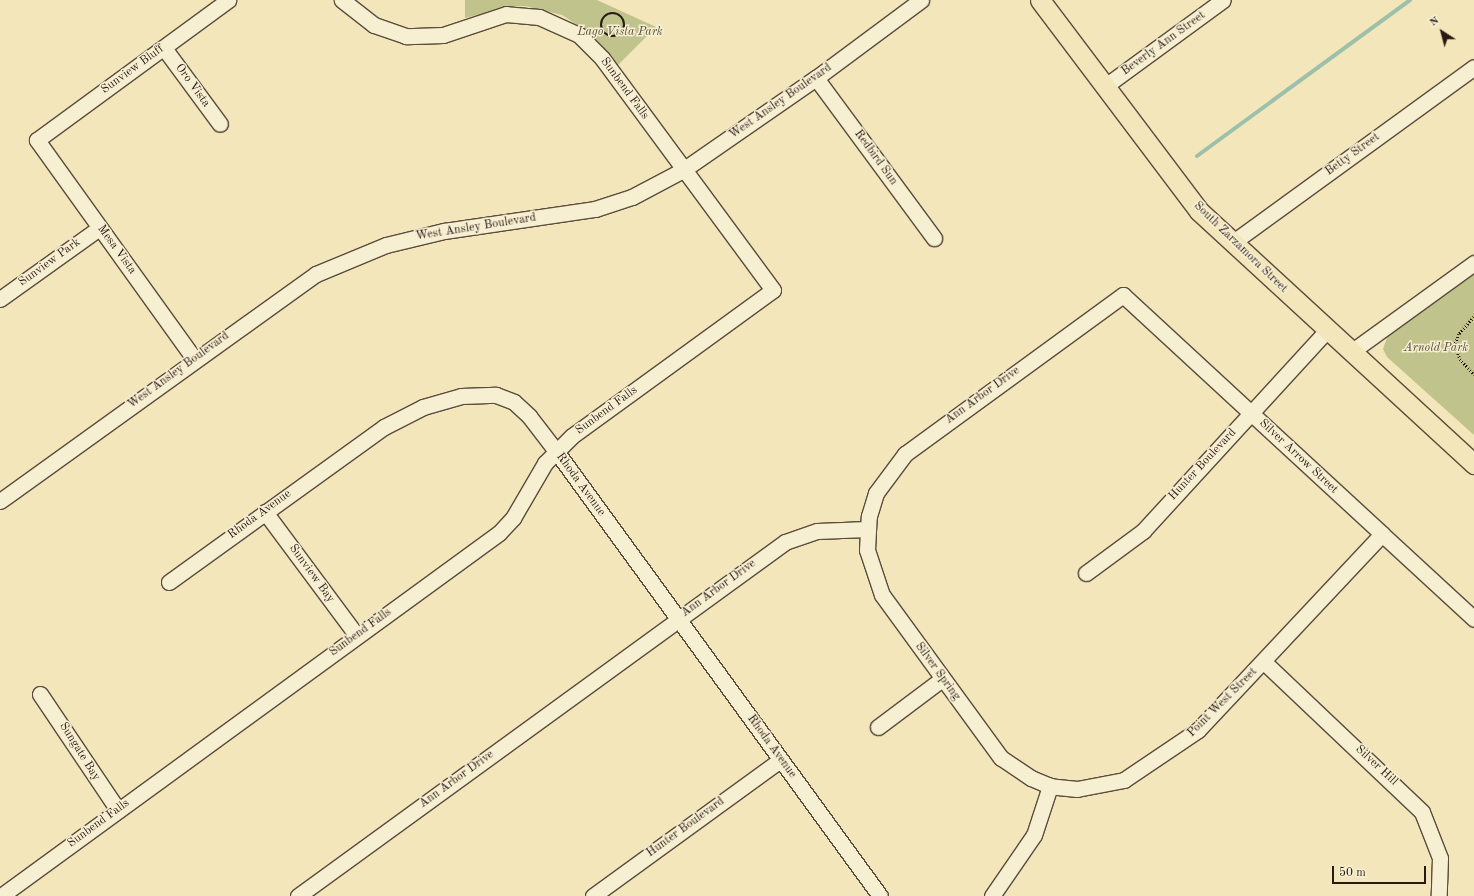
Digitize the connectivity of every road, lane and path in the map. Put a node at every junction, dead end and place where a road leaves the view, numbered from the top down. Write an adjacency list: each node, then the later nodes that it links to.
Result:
1 (228, 0): 7 (street, Sunview Bluff)
2 (342, 0): 13 (street, Sunbend Falls)
3 (921, 0): 9 (street, West Ansley Boulevard)
4 (1040, 0): 10 (main road, South Zarzamora Street)
5 (1223, 0): 10 (street, Beverly Ann Street)
6 (601, 35): 6 (path)
7 (164, 48): 11 (street, Oro Vista); 12 (street, Sunview Bluff)
8 (1474, 66): 16 (street, Betty Street)
9 (816, 78): 13 (street, West Ansley Boulevard); 15 (street, Redbird Sun)
10 (1104, 87): 16 (main road, South Zarzamora Street)
11 (220, 124)
12 (37, 140): 14 (street, Mesa Vista)
13 (683, 170): 23 (street, West Ansley Boulevard); 26 (street, Sunbend Falls)
14 (99, 228): 19 (street, Sunview Park); 23 (street, Mesa Vista)
15 (934, 238)
16 (1232, 243): 21 (main road, South Zarzamora Street)
17 (1474, 263): 22 (street)
18 (1123, 295): 25 (street, Silver Arrow Street); 30 (street, Ann Arbor Drive)
19 (0, 299)
20 (1474, 317): 24 (path)
21 (1327, 330): 22 (main road, South Zarzamora Street); 25 (street, Hunter Boulevard)
22 (1351, 352): 27 (main road, South Zarzamora Street)
23 (194, 360): 28 (street, West Ansley Boulevard)
24 (1474, 374)
25 (1251, 413): 31 (street, Silver Arrow Street); 32 (street, Hunter Boulevard)
26 (556, 451): 29 (street, Rhoda Avenue); 34 (street, Rhoda Avenue); 36 (street, Sunbend Falls)
27 (1474, 464)
28 (0, 501)
29 (265, 512): 33 (street, Rhoda Avenue); 36 (street, Sunview Bay)
30 (867, 529): 34 (street, Ann Arbor Drive); 38 (street, Silver Spring)
31 (1382, 534): 35 (street, Silver Arrow Street); 37 (street, Point West Street)
32 (1086, 572)
33 (169, 582)
34 (678, 619): 41 (street, Rhoda Avenue); 45 (street, Ann Arbor Drive)
35 (1474, 619)
36 (357, 636): 43 (street, Sunbend Falls)
37 (1264, 662): 42 (street, Point West Street); 49 (street, Silver Hill)
38 (942, 679): 40 (street); 42 (street, Silver Spring)
39 (40, 694): 43 (street, Sungate Bay)
40 (878, 727)
41 (780, 760): 46 (street, Hunter Boulevard); 47 (street, Rhoda Avenue)
42 (1050, 786): 48 (street)
43 (118, 810): 44 (street, Sunbend Falls)
44 (1, 896)
45 (298, 896)
46 (593, 896)
47 (880, 896)
48 (992, 896)
49 (1439, 896)

